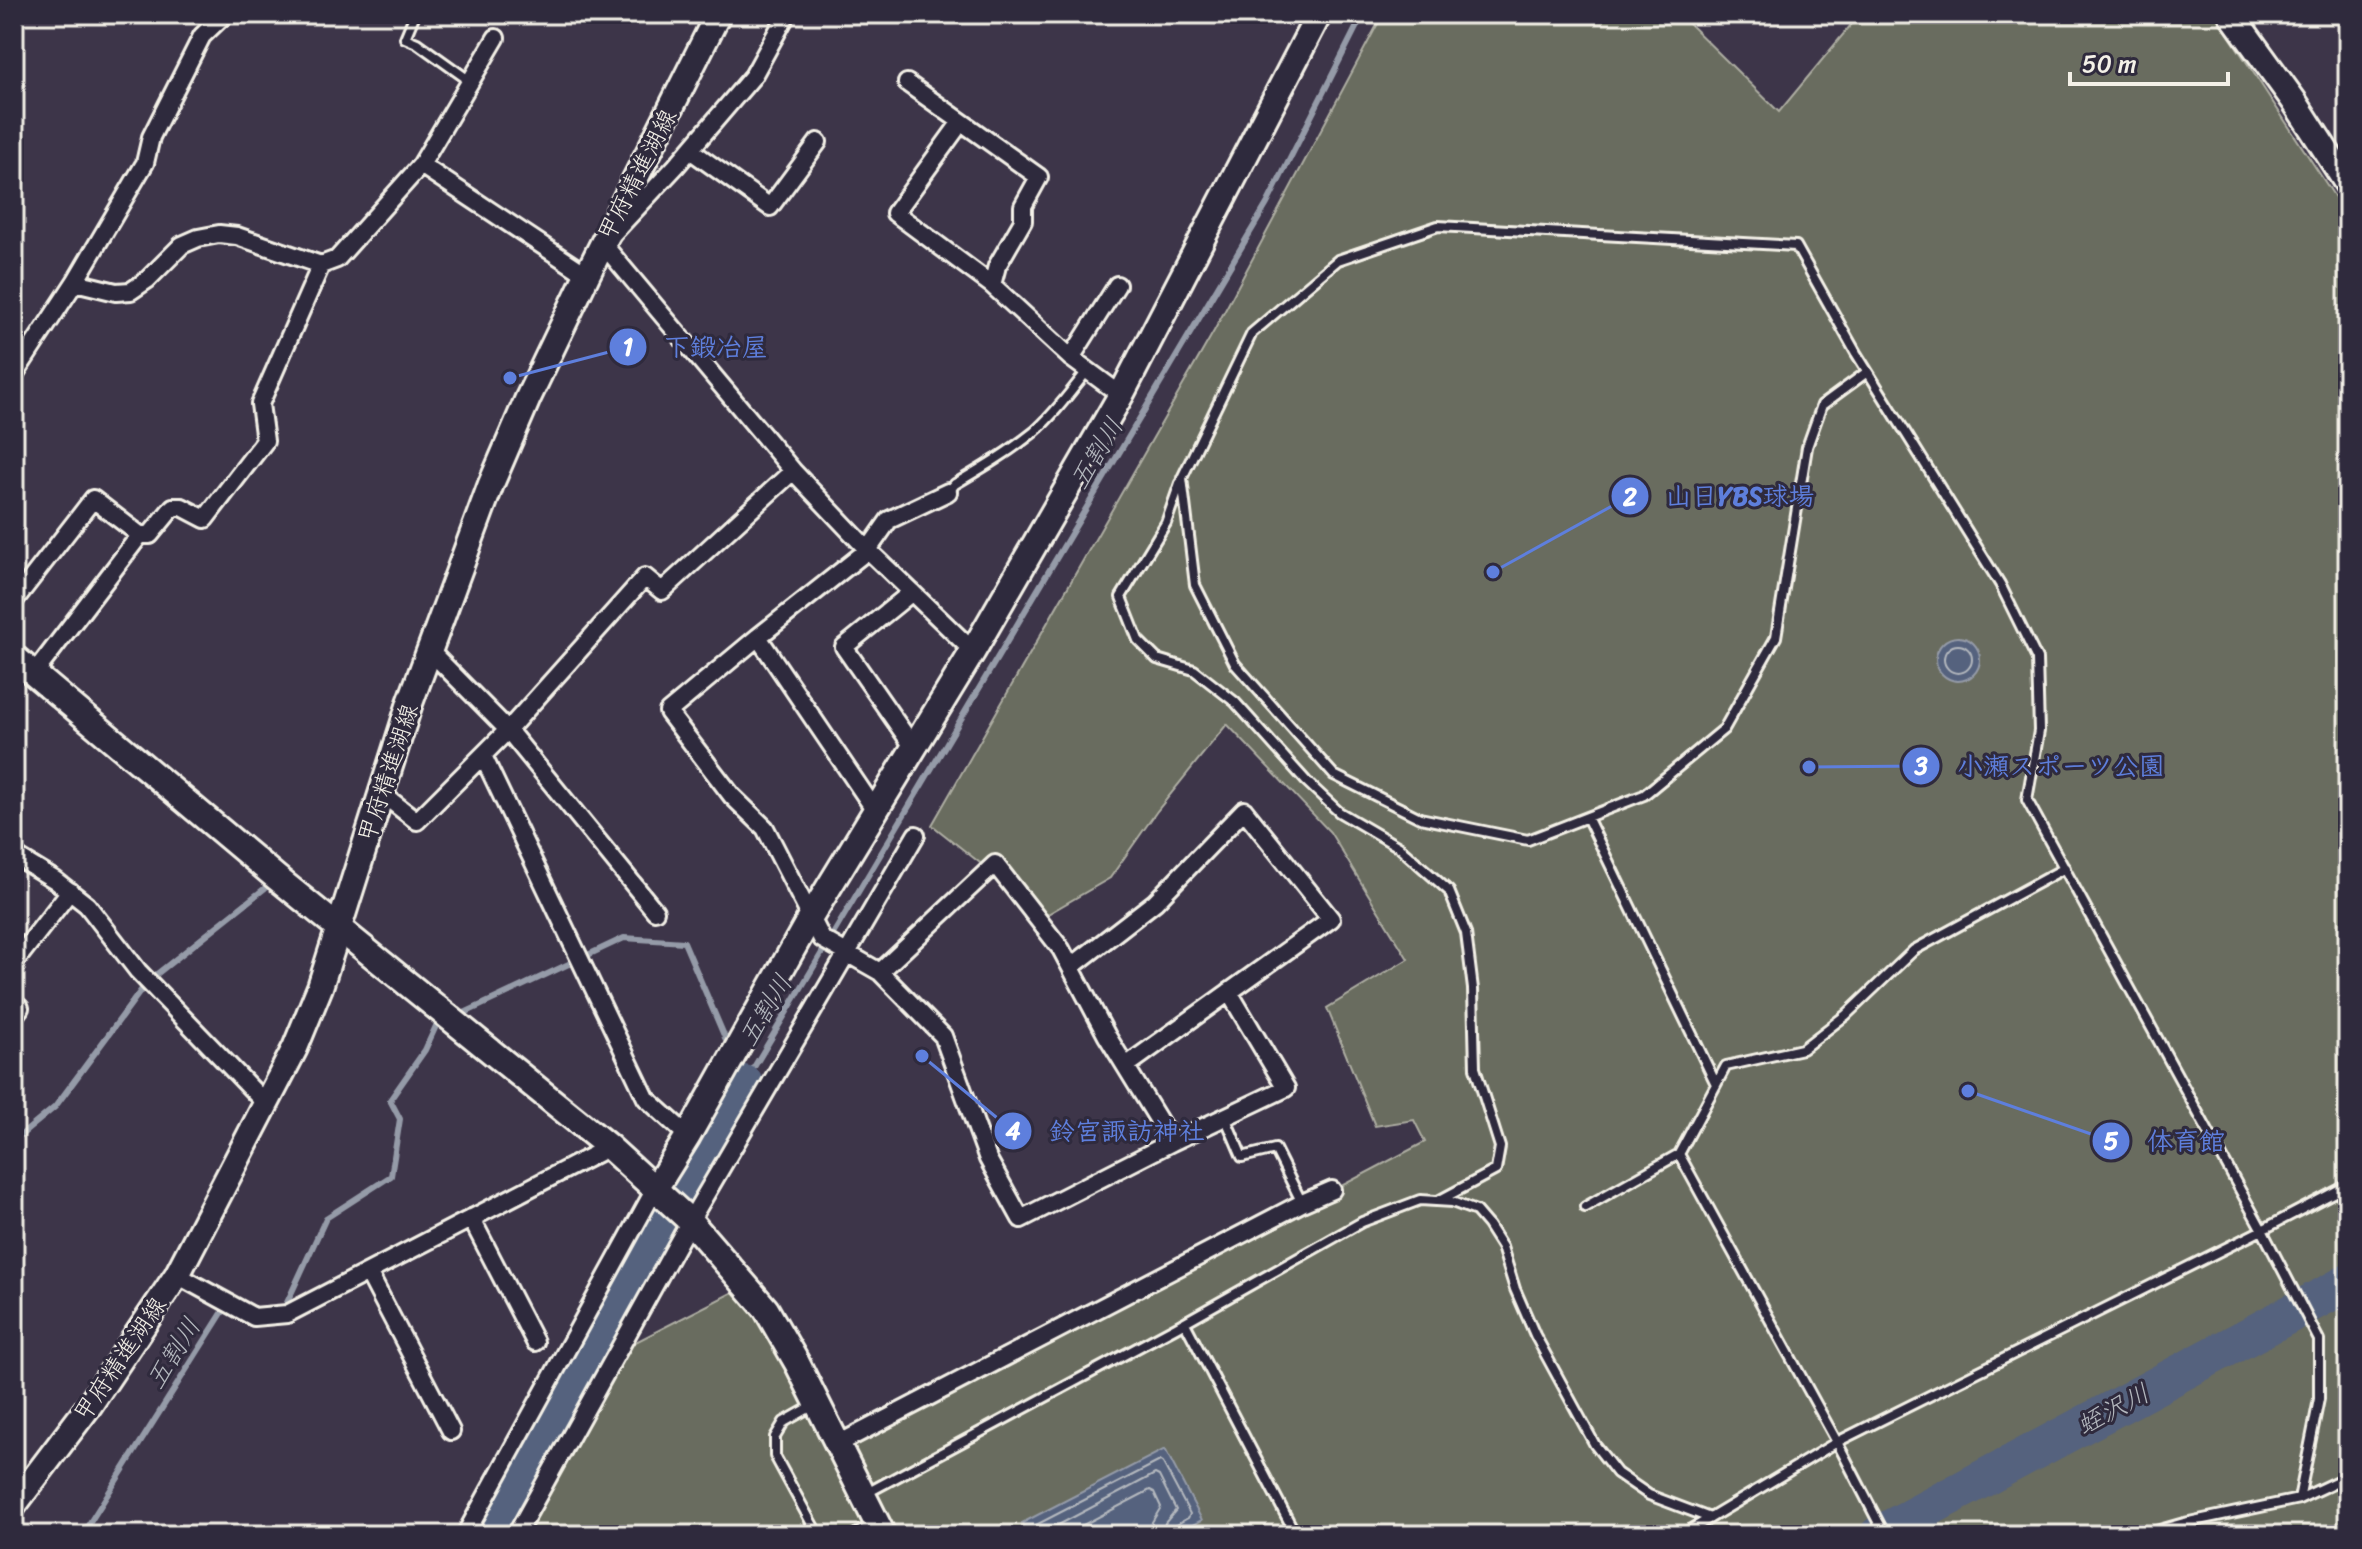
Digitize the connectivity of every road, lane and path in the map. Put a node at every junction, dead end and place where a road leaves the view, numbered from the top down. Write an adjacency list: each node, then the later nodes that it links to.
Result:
1 (225, 14): 18 (street)
2 (415, 14): 8 (lane)
3 (718, 14): 15 (street, 甲府精進湖線)
4 (787, 14): 12 (street)
5 (1319, 14): 25 (street)
6 (2231, 14): 14 (street)
7 (496, 38): 8 (street)
8 (471, 81): 13 (street)
9 (907, 83): 10 (street)
10 (961, 122): 19 (street); 19 (street)
11 (818, 142): 12 (street)
12 (690, 150): 15 (street)
13 (421, 165): 16 (street); 17 (street)
14 (2348, 185)
15 (603, 244): 17 (street, 甲府精進湖線); 26 (street)
16 (321, 265): 18 (street); 29 (street)
17 (587, 275): 34 (street, 甲府精進湖線)
18 (75, 282): 24 (street)
19 (992, 285): 21 (street)
20 (1117, 285): 21 (street)
21 (1071, 358): 22 (street)
22 (1088, 369): 25 (street); 28 (lane)
23 (1867, 372): 27 (lane); 43 (lane); 46 (lane)
24 (14, 375)
25 (1121, 395): 35 (street)
26 (793, 471): 30 (street); 38 (street)
27 (1182, 478): 43 (lane); 69 (lane)
28 (948, 492): 30 (street)
29 (140, 535): 32 (street); 37 (street)
30 (868, 550): 31 (street); 33 (street)
31 (912, 592): 35 (street); 39 (street)
32 (14, 601)
33 (758, 637): 42 (street); 50 (street)
34 (429, 650): 38 (street); 41 (street, 甲府精進湖線)
35 (973, 651): 39 (street)
36 (14, 657): 37 (street)
37 (34, 674): 49 (street)
38 (508, 730): 40 (street); 48 (street)
39 (914, 748): 42 (street)
40 (483, 756): 41 (street); 62 (street)
41 (381, 793): 49 (street, 甲府精進湖線)
42 (877, 813): 50 (street)
43 (1587, 817): 59 (lane)
44 (916, 835): 51 (street)
45 (14, 855): 47 (street)
46 (2065, 868): 59 (lane); 74 (lane)
47 (70, 891): 52 (street); 60 (street)
48 (655, 911)
49 (338, 928): 60 (street, 甲府精進湖線); 64 (street)
50 (816, 929): 51 (street); 62 (street)
51 (843, 952): 54 (street); 73 (street)
52 (14, 963)
53 (1071, 967): 54 (street); 55 (street); 58 (street)
54 (880, 972): 63 (street)
55 (1229, 992): 58 (street); 61 (street)
56 (14, 1003): 57 (street)
57 (14, 1016)
58 (1126, 1066): 63 (street)
59 (1716, 1084): 65 (lane)
60 (266, 1104): 76 (street, 甲府精進湖線)
61 (1225, 1117): 63 (street); 70 (lane)
62 (688, 1136): 68 (street)
63 (1172, 1142)
64 (609, 1147): 68 (street); 72 (street)
65 (1679, 1154): 71 (lane); 81 (lane)
66 (2348, 1185): 74 (lane)
67 (1332, 1190): 70 (street)
68 (659, 1193): 73 (street); 89 (street)
69 (1438, 1201): 77 (lane); 87 (lane)
70 (1302, 1203): 82 (street)
71 (1585, 1207)
72 (471, 1218): 75 (street); 78 (street)
73 (687, 1219): 79 (street); 90 (street)
74 (2262, 1230): 81 (lane); 85 (lane)
75 (368, 1272): 76 (street); 80 (street)
76 (177, 1275): 86 (street, 甲府精進湖線)
77 (1185, 1323): 84 (lane); 93 (lane)
78 (535, 1342)
79 (817, 1404): 82 (street); 91 (lane)
80 (451, 1431)
81 (1837, 1442): 87 (lane); 95 (lane)
82 (838, 1444): 84 (street)
83 (2348, 1476): 85 (lane)
84 (865, 1495): 88 (street)
85 (2299, 1499): 96 (lane)
86 (14, 1505)
87 (1710, 1518): 94 (lane)
88 (880, 1528): 92 (lane)
89 (465, 1535)
90 (516, 1535)
91 (818, 1535)
92 (854, 1535)
93 (1296, 1535)
94 (1682, 1535)
95 (1885, 1535)
96 (2142, 1535)

